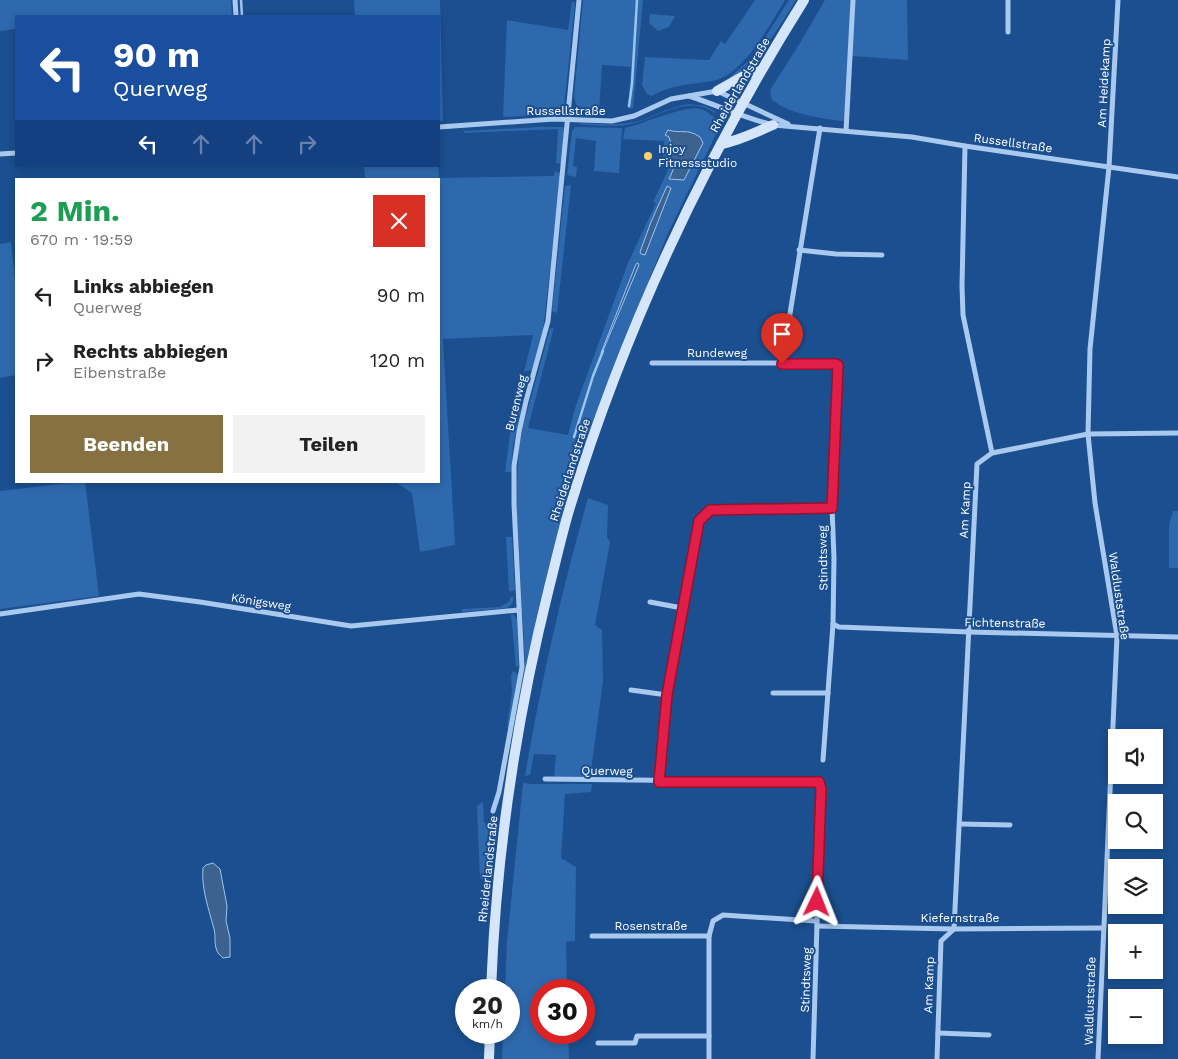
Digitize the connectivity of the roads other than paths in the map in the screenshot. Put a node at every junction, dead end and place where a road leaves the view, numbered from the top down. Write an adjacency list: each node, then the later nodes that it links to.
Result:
1 (235, 0): 7 (street)
2 (579, 0): 14 (street, Burenweg)
3 (804, 0): 9 (main road, Rheiderlandstraße)
4 (854, 0): 19 (street)
5 (1008, 0): 8 (street)
6 (1118, 0): 24 (street, Am Heidekamp)
7 (236, 15)
8 (1008, 32)
9 (761, 70): 10 (main road); 12 (main road, Rheiderlandstraße)
10 (717, 91): 11 (street, Russellstraße); 12 (street, Russellstraße)
11 (689, 96): 13 (street, Russellstraße); 14 (street, Russellstraße)
12 (743, 103): 13 (main road, Rheiderlandstraße); 16 (street, Russellstraße)
13 (736, 114): 15 (street, Russellstraße); 20 (main road, Rheiderlandstraße)
14 (567, 119): 17 (street, Russellstraße); 37 (street, Burenweg)
15 (773, 125): 16 (street, Russellstraße); 20 (main road)
16 (792, 126): 18 (street, Russellstraße)
17 (440, 127)
18 (820, 128): 19 (street, Russellstraße); 26 (street)
19 (846, 132): 21 (street, Russellstraße)
20 (721, 144): 59 (main road, Rheiderlandstraße)
21 (965, 146): 24 (street, Russellstraße); 33 (street)
22 (15, 153): 23 (street)
23 (0, 154)
24 (1109, 167): 25 (street, Russellstraße); 31 (street, Waldluststraße)
25 (1178, 177)
26 (799, 250): 27 (street); 29 (street)
27 (882, 255)
28 (652, 363): 29 (street, Rundeweg)
29 (782, 364): 30 (street, Rundeweg)
30 (836, 364): 34 (street, Stindtsweg)
31 (1088, 434): 32 (street); 33 (street); 41 (street, Waldluststraße)
32 (1178, 434)
33 (992, 453): 40 (street, Am Kamp)
34 (832, 508): 36 (street); 39 (street, Stindtsweg)
35 (650, 602): 36 (street)
36 (682, 608): 46 (street)
37 (519, 610): 38 (street, Königsweg); 51 (street, Burenweg)
38 (0, 614)
39 (833, 624): 40 (street, Fichtenstraße); 45 (street, Stindtsweg)
40 (969, 632): 41 (street, Fichtenstraße); 52 (street, Am Kamp)
41 (1117, 636): 42 (street, Fichtenstraße); 55 (street, Waldluststraße)
42 (1178, 637)
43 (631, 690): 46 (street)
44 (773, 693): 45 (street)
45 (828, 693): 47 (street, Stindtsweg)
46 (667, 695): 49 (street)
47 (823, 760)
48 (545, 780): 49 (street, Querweg)
49 (659, 782): 50 (street, Querweg)
50 (819, 782): 54 (street, Stindtsweg)
51 (493, 811)
52 (960, 824): 53 (street); 56 (street, Am Kamp)
53 (1010, 825)
54 (817, 923): 56 (street, Kiefernstraße); 58 (street); 67 (street, Stindtsweg)
55 (1103, 928): 56 (street, Kiefernstraße); 69 (street, Waldluststraße)
56 (954, 929): 60 (street, Am Kamp)
57 (592, 936): 58 (street, Rosenstraße)
58 (709, 936): 62 (street)
59 (492, 979)
60 (938, 1033): 61 (street); 68 (street, Am Kamp)
61 (989, 1035)
62 (708, 1036): 63 (street); 66 (street)
63 (598, 1042)
64 (490, 1044): 65 (main road)
65 (489, 1059)
66 (709, 1059)
67 (813, 1059)
68 (937, 1059)
69 (1098, 1059)

